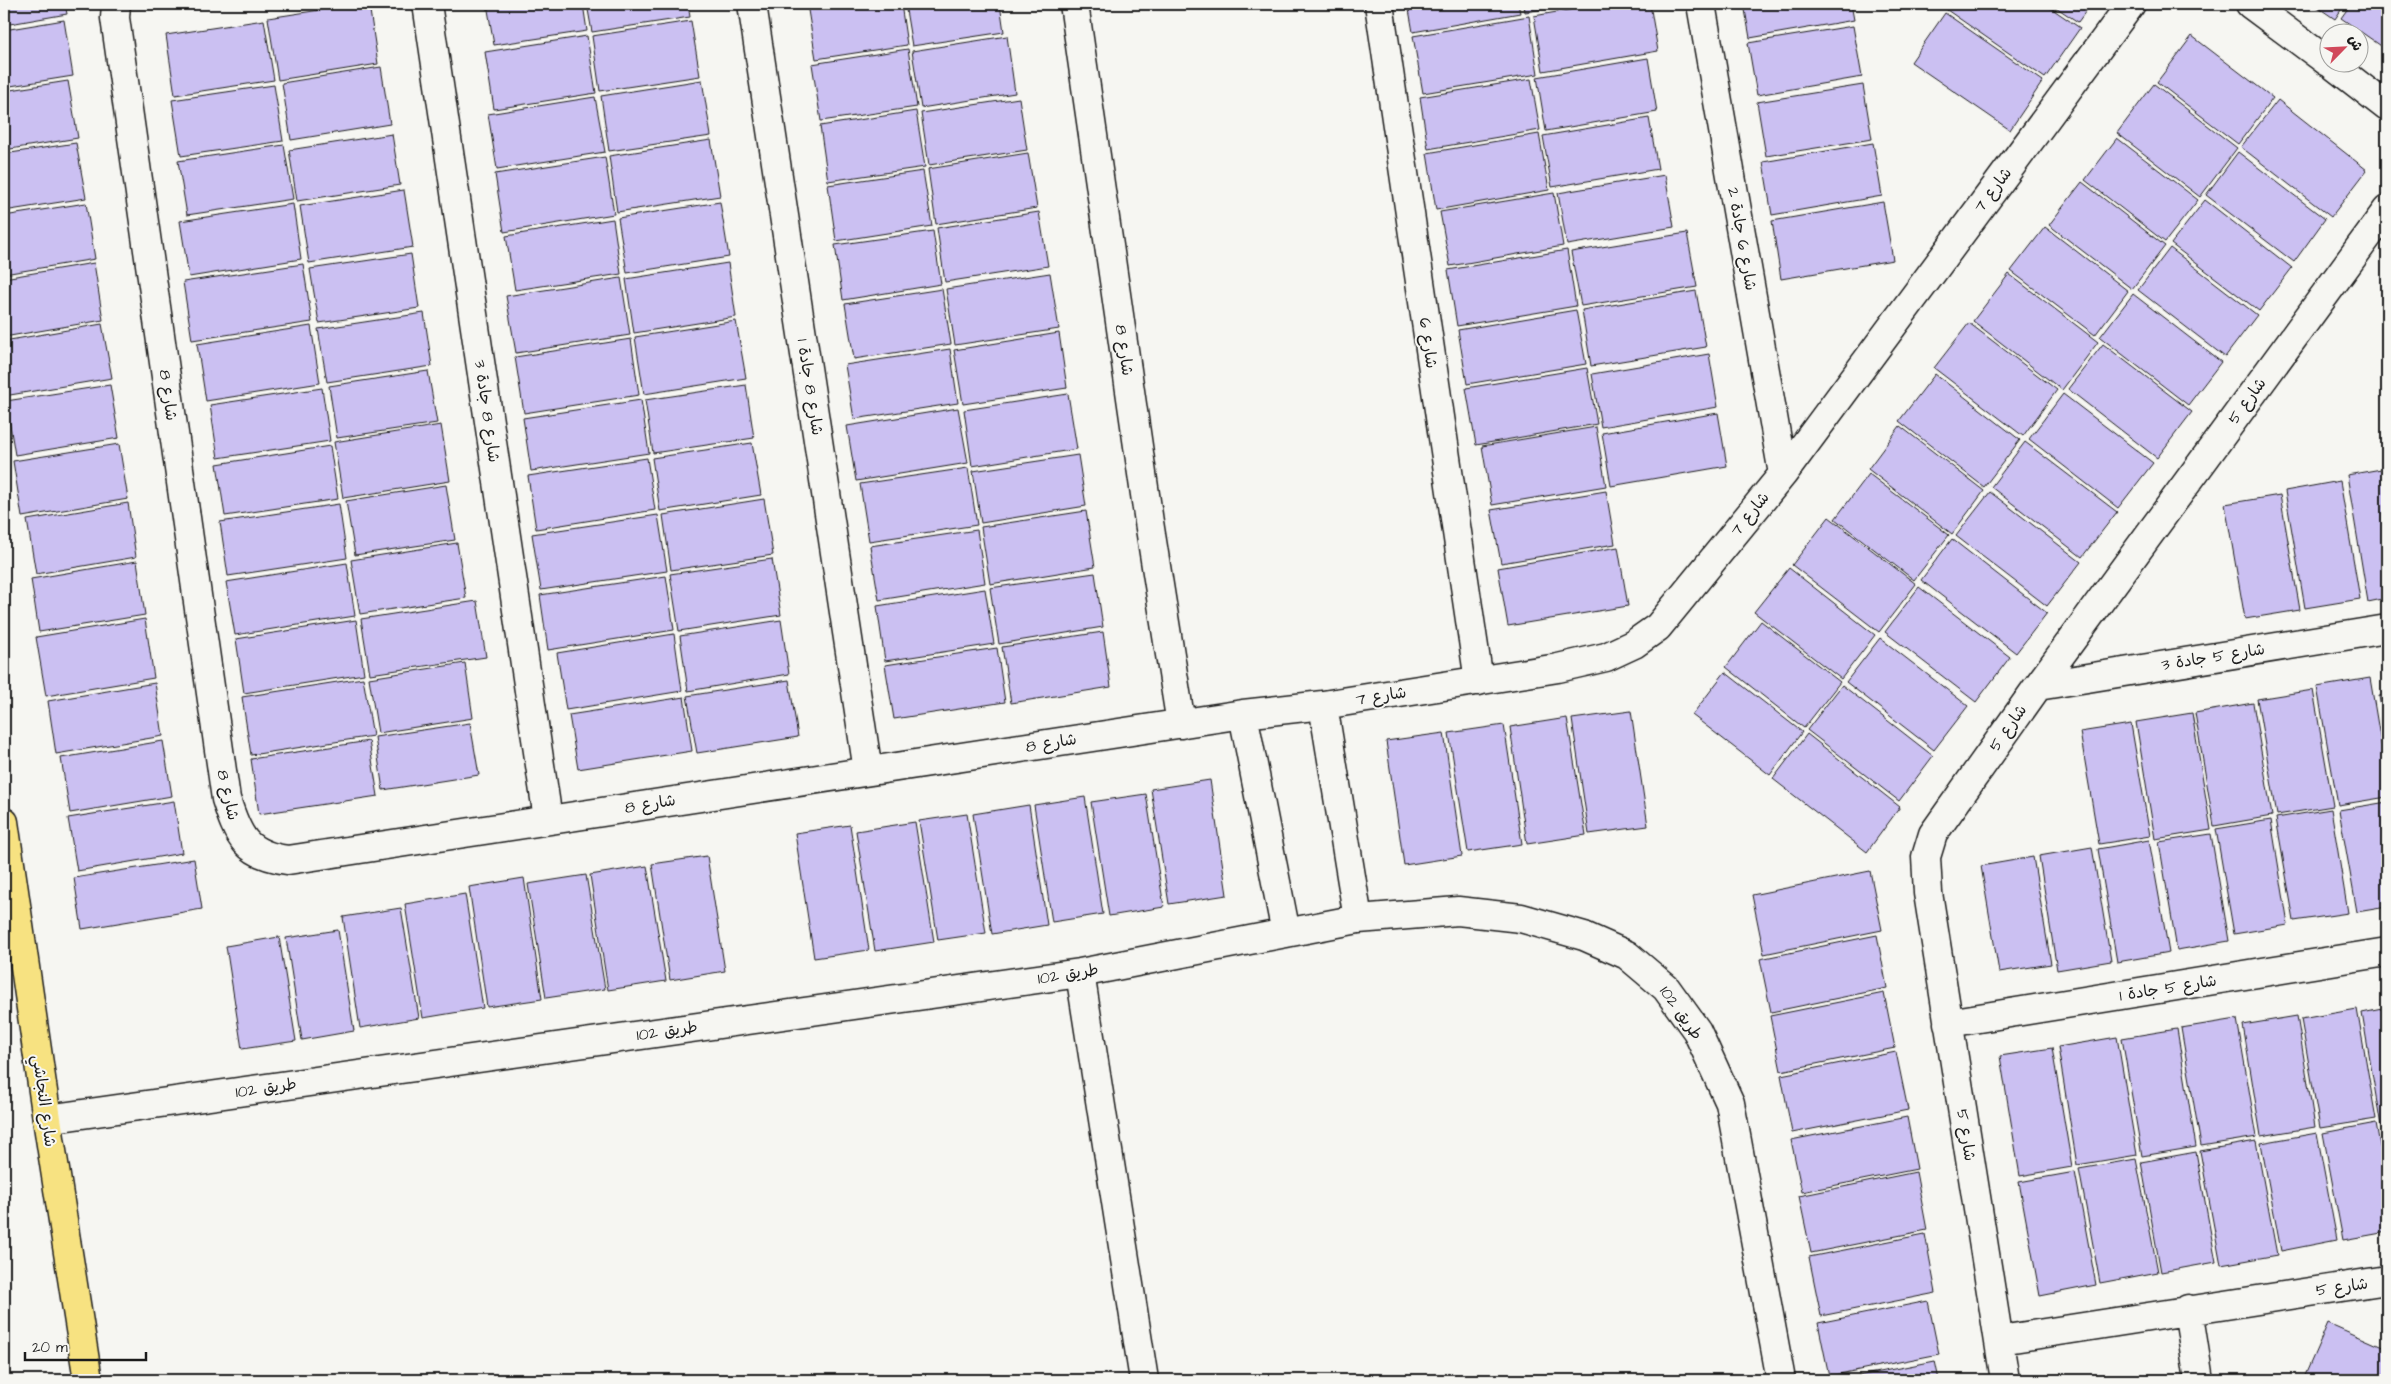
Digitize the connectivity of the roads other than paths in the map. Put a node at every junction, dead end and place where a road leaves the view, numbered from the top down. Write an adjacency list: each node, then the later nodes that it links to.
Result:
1 (116, 4): 21 (street, شارع 8)
2 (427, 4): 21 (street, شارع 8 جادة 3)
3 (752, 4): 20 (street, شارع 8 جادة 1)
4 (1074, 4): 19 (street, شارع 8)
5 (1379, 4): 15 (street, شارع 6)
6 (1701, 4): 13 (street, شارع 6 جادة 2)
7 (2131, 4): 13 (street, شارع 7)
8 (2250, 4): 9 (street)
9 (2318, 54)
10 (2342, 72): 11 (street)
11 (2387, 107)
12 (2387, 210): 16 (street, شارع 5)
13 (1783, 474): 15 (street, شارع 7)
14 (2387, 629): 16 (street, شارع 5 جادة 3)
15 (1479, 681): 17 (street, شارع 7)
16 (2038, 686): 27 (street, شارع 5)
17 (1323, 705): 18 (street, شارع 7); 23 (street)
18 (1243, 714): 19 (street, شارع 7); 24 (street)
19 (1181, 724): 20 (street, شارع 8)
20 (868, 771): 21 (street, شارع 8)
21 (548, 819)
22 (4, 822): 28 (main road, شارع النجاشي)
23 (1358, 919): 24 (street, طريق 102); 34 (street, طريق 102)
24 (1286, 933): 26 (street, طريق 102)
25 (2387, 952): 27 (street, شارع 5 جادة 1)
26 (1080, 972): 28 (street, طريق 102); 33 (street)
27 (1948, 1023): 31 (street, شارع 5)
28 (47, 1119): 32 (main road, شارع النجاشي)
29 (2387, 1280): 30 (street, شارع 5)
30 (2188, 1309): 31 (street, شارع 5); 36 (street)
31 (2000, 1340): 35 (street, شارع 5)
32 (88, 1380)
33 (1144, 1380)
34 (1781, 1380)
35 (2005, 1380)
36 (2200, 1380)

